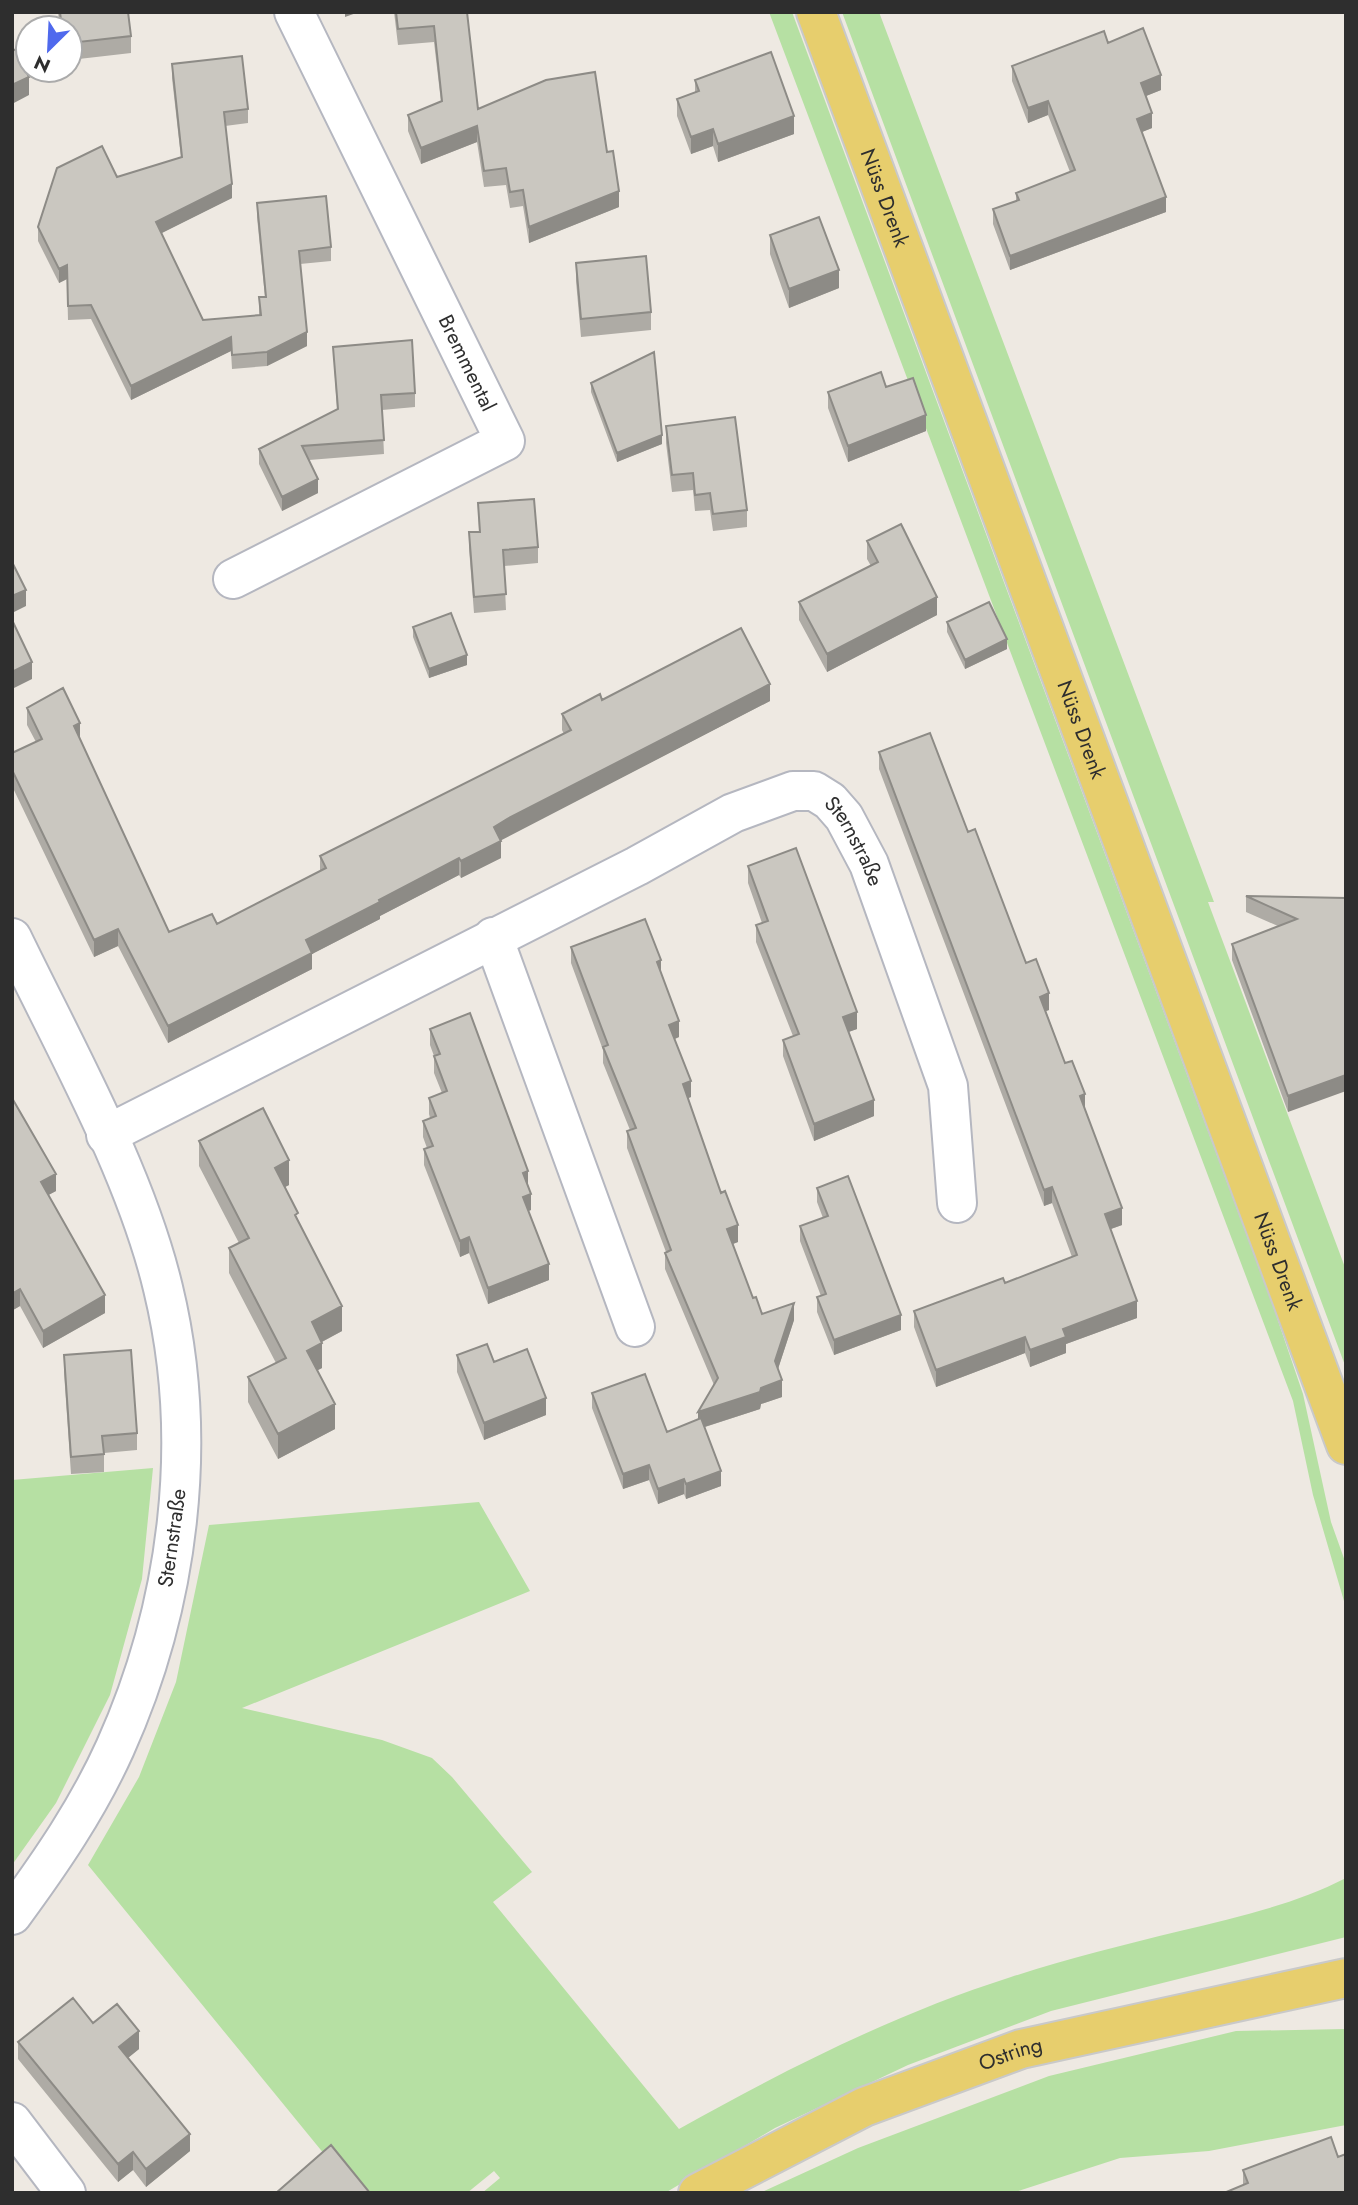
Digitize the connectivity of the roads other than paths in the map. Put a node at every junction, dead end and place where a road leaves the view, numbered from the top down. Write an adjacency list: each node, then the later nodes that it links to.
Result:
1 (294, 12): 3 (street, Bremmental)
2 (816, 12): 9 (main road, Nüss Drenk)
3 (233, 579)
4 (494, 937): 6 (street, Sternstraße); 7 (street, Sternstraße); 8 (street)
5 (12, 938): 6 (street, Sternstraße)
6 (106, 1135): 10 (street, Sternstraße)
7 (957, 1203)
8 (635, 1327)
9 (1346, 1445)
10 (12, 1915)
11 (1340, 1977): 14 (main road, Ostring)
12 (12, 2122): 13 (street)
13 (66, 2193)
14 (698, 2193)

